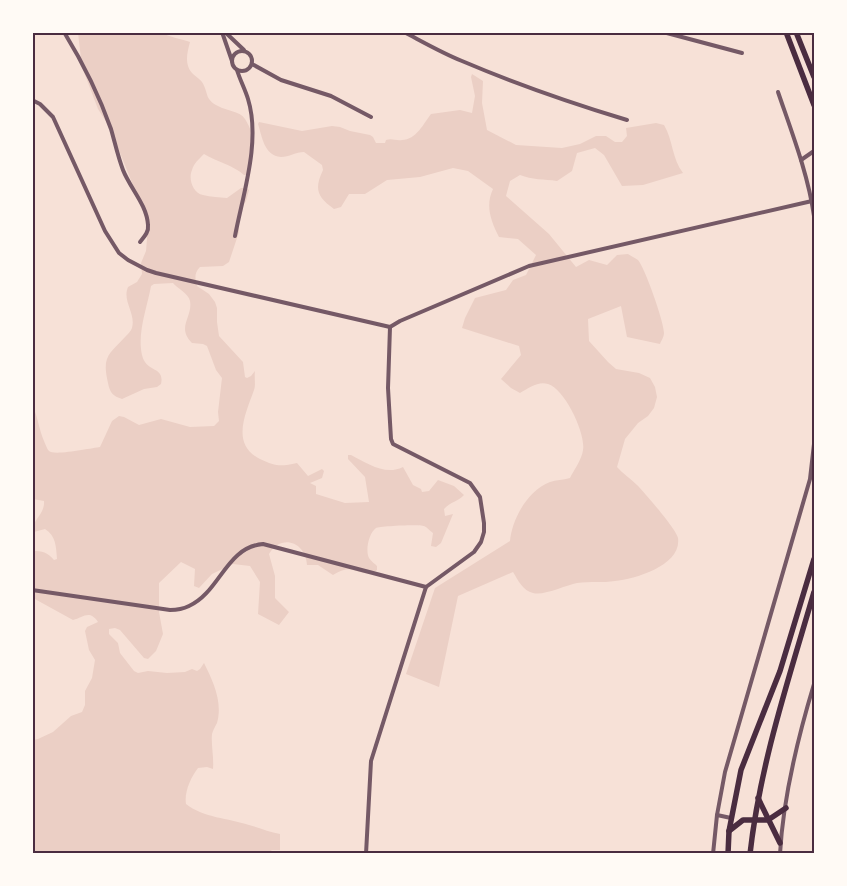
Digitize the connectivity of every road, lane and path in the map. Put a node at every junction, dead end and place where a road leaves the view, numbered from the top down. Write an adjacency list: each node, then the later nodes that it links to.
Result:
1 (64, 32): 23 (street)
2 (223, 32): 7 (street); 9 (street)
3 (404, 32): 17 (street)
4 (663, 32): 8 (street)
5 (786, 32): 15 (main road)
6 (796, 32): 12 (main road)
7 (246, 51): 9 (street); 10 (street)
8 (742, 53)
9 (232, 61): 11 (street)
10 (252, 64): 11 (street); 16 (street)
11 (237, 70): 22 (street)
12 (814, 77)
13 (778, 92): 19 (street)
14 (32, 100): 24 (street)
15 (814, 105)
16 (371, 117)
17 (627, 120)
18 (814, 151): 19 (street)
19 (801, 160): 20 (street)
20 (812, 202): 21 (street); 24 (street)
21 (814, 216)
22 (235, 236)
23 (140, 242)
24 (390, 327): 28 (street)
25 (814, 444): 26 (street)
26 (812, 480): 34 (street)
27 (814, 559): 35 (main road)
28 (426, 587): 29 (street); 40 (street)
29 (32, 590)
30 (814, 592): 32 (main road)
31 (814, 684): 33 (street)
32 (758, 798): 36 (main road); 37 (main road)
33 (786, 808): 37 (main road); 39 (street)
34 (717, 815): 35 (street); 41 (street)
35 (732, 818): 38 (main road)
36 (754, 820): 37 (main road); 38 (main road); 43 (main road)
37 (768, 820): 39 (main road)
38 (729, 831): 42 (main road)
39 (780, 843): 44 (street)
40 (366, 854)
41 (713, 854)
42 (728, 854)
43 (750, 854)
44 (780, 854)

